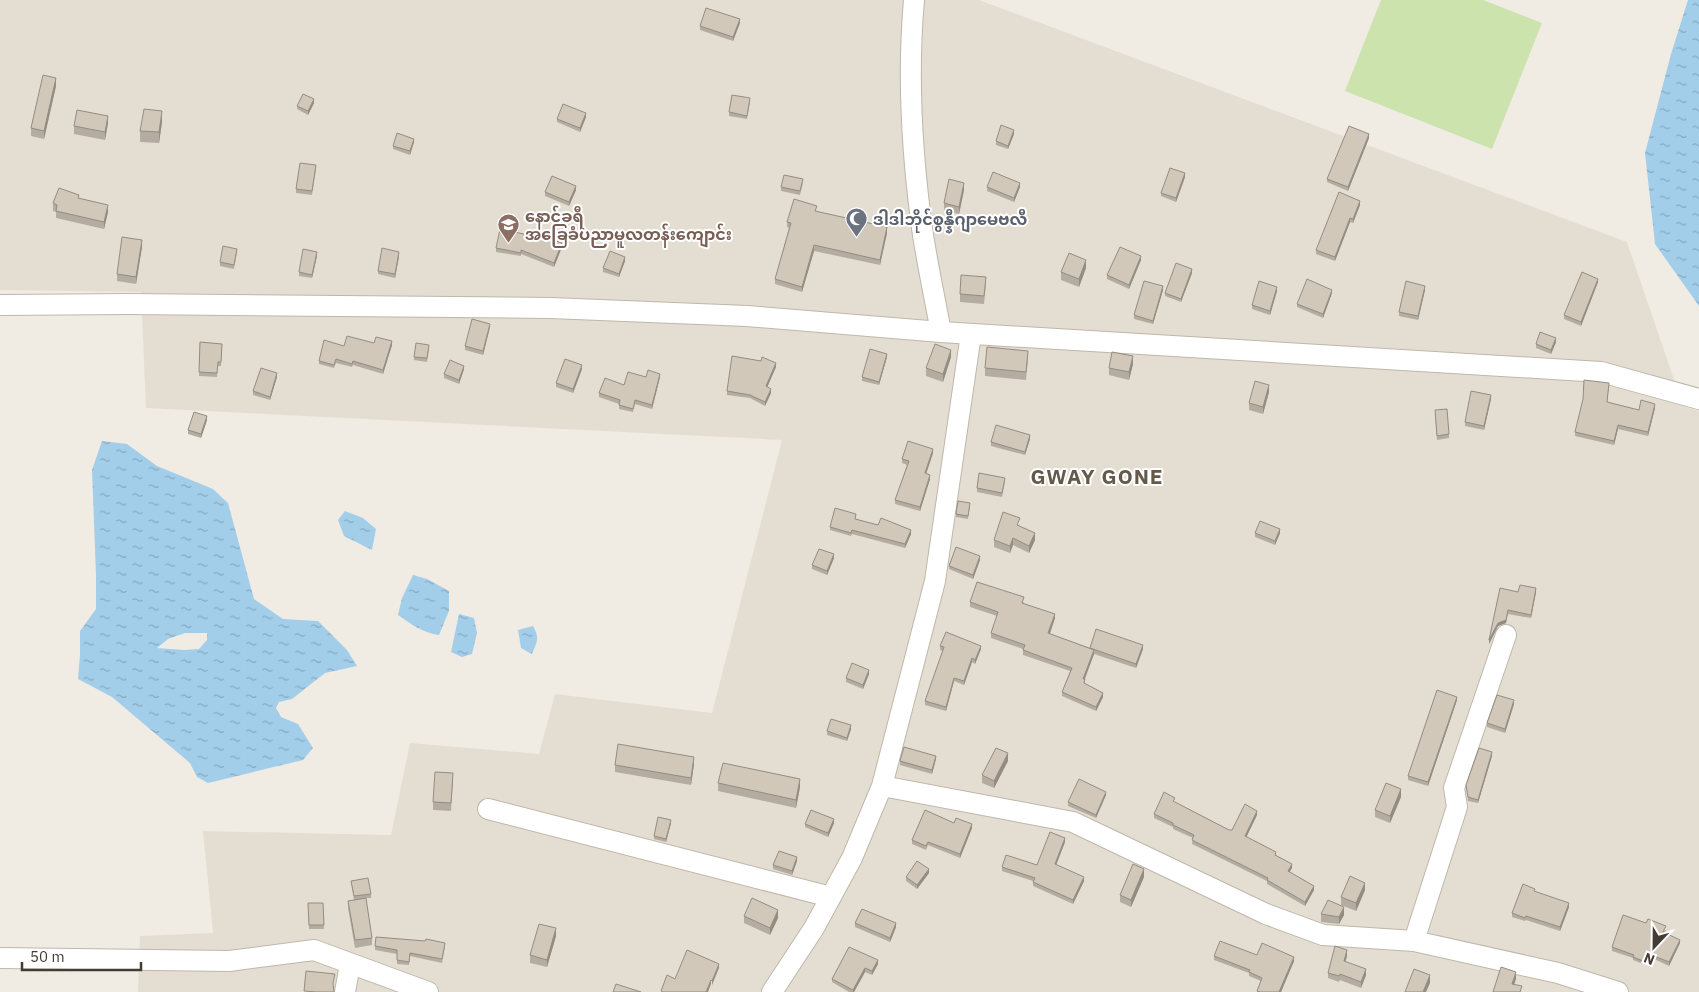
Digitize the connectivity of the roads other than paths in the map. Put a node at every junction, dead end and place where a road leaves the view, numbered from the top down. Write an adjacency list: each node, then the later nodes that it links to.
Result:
1 (914, 0): 3 (street)
2 (0, 305): 3 (street)
3 (941, 332): 4 (street)
4 (971, 334): 5 (street); 7 (street)
5 (1699, 399)
6 (1506, 635): 10 (street)
7 (882, 786): 9 (street); 10 (street)
8 (488, 809): 9 (street)
9 (831, 897): 15 (street)
10 (1414, 941): 16 (street)
11 (0, 958): 12 (street)
12 (350, 964): 13 (street); 14 (street)
13 (345, 992)
14 (428, 992)
15 (772, 992)
16 (1618, 992)

